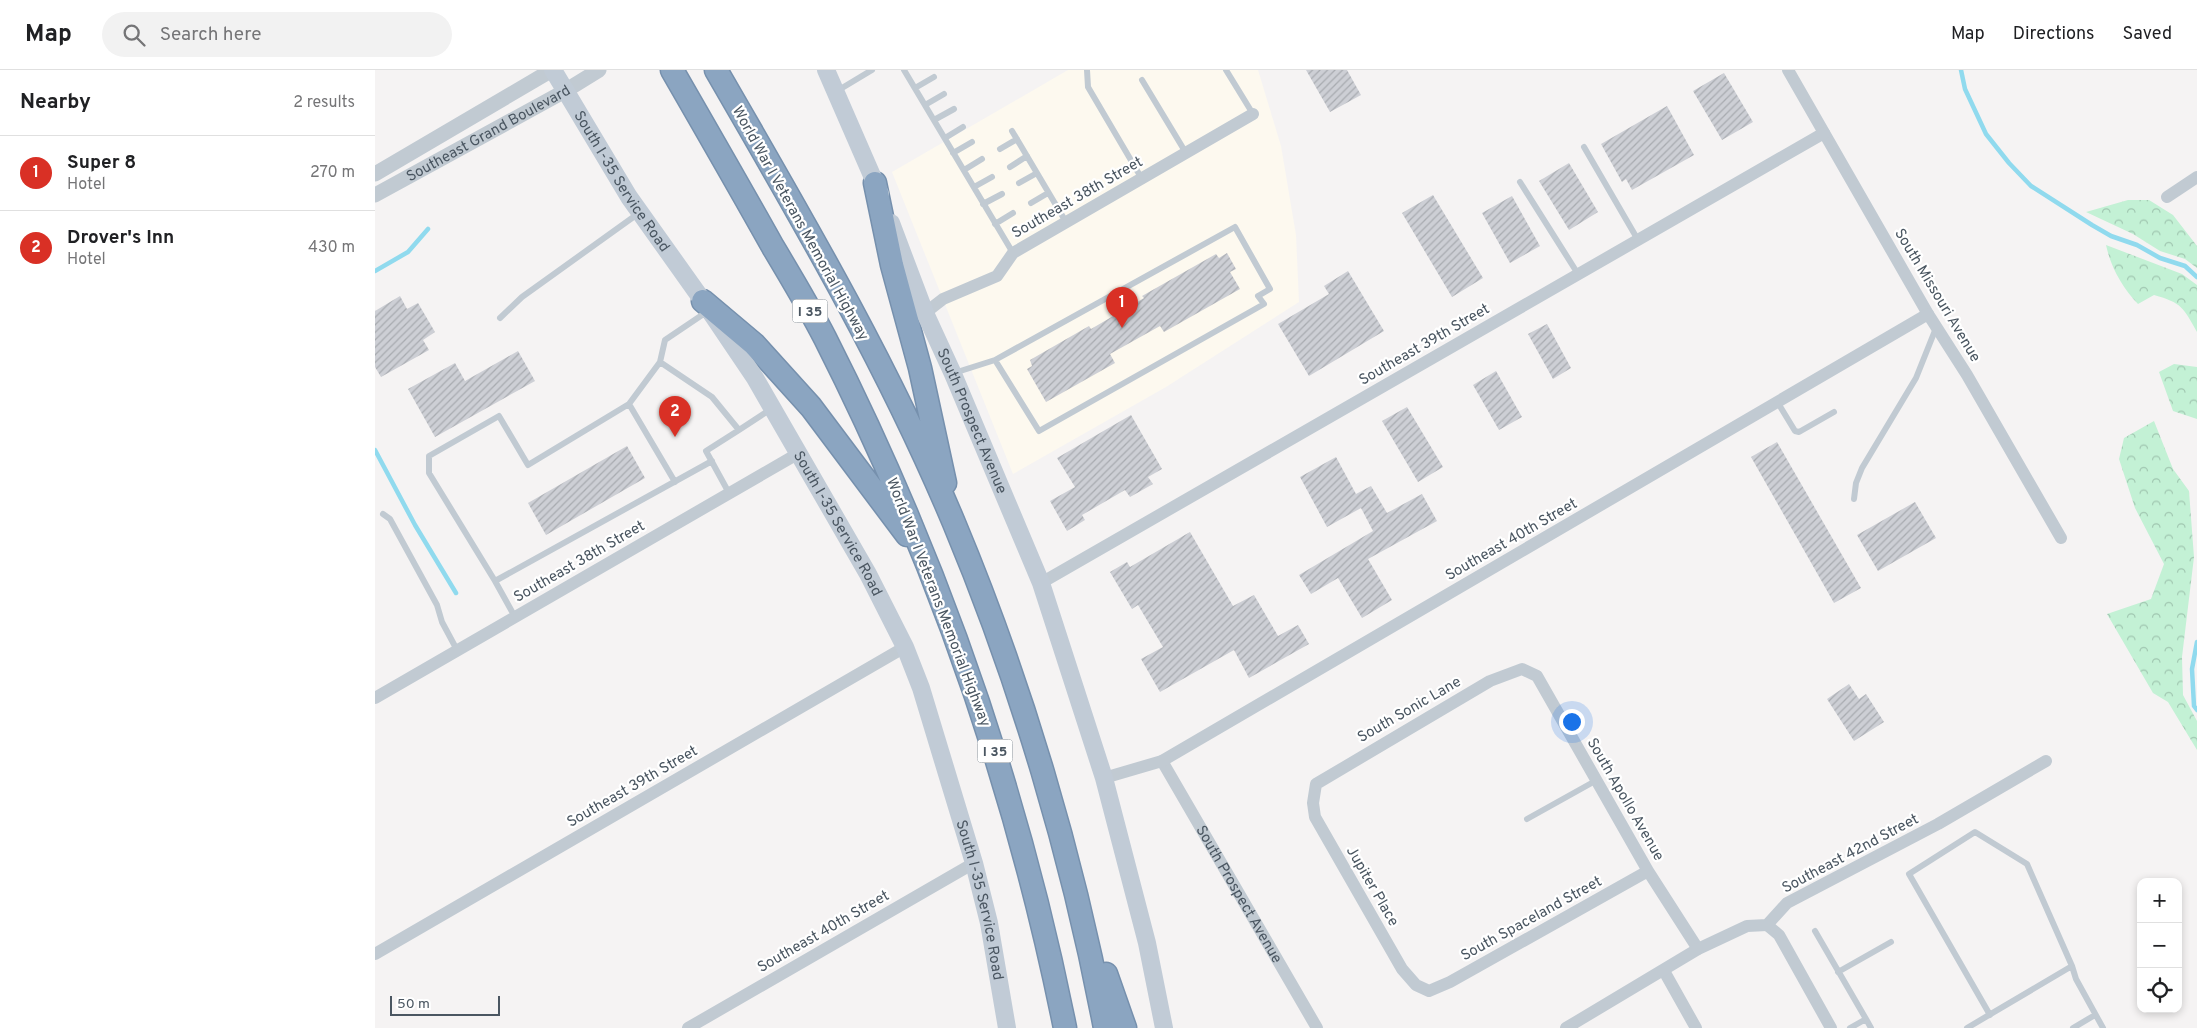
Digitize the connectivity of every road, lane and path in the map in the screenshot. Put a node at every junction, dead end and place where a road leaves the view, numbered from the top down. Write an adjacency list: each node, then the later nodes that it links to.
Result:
1 (553, 70): 14 (main road, South I-35 Service Road); 36 (street, Southeast Grand Boulevard)
2 (672, 70): 78 (highway, World War I Veterans Memorial Highway / I 35)
3 (715, 70): 76 (highway, World War I Veterans Memorial Highway / I 35)
4 (826, 70): 15 (main road, South Prospect Avenue)
5 (872, 70): 15 (lane)
6 (1087, 70): 39 (lane)
7 (1226, 70): 19 (lane)
8 (1788, 70): 23 (street, South Missouri Avenue)
9 (597, 71): 14 (street, Southeast Grand Boulevard)
10 (906, 71): 13 (lane)
11 (934, 77): 13 (lane)
12 (1142, 80): 30 (lane)
13 (915, 88): 17 (lane)
14 (565, 91): 46 (street, Southeast Grand Boulevard); 50 (main road, South I-35 Service Road)
15 (836, 92): 41 (main road, South Prospect Avenue)
16 (944, 94): 17 (lane)
17 (925, 105): 20 (lane)
18 (954, 109): 20 (lane)
19 (1253, 114): 30 (street, Southeast 38th Street)
20 (934, 120): 24 (lane)
21 (963, 127): 24 (lane)
22 (1012, 131): 25 (lane)
23 (1824, 133): 54 (street, Southeast 39th Street); 59 (street, South Missouri Avenue)
24 (945, 138): 29 (lane)
25 (1017, 139): 28 (lane); 31 (lane)
26 (973, 142): 29 (lane)
27 (1584, 147): 54 (lane)
28 (999, 149)
29 (953, 153): 34 (lane)
30 (1186, 153): 39 (street, Southeast 38th Street)
31 (1027, 156): 33 (lane); 35 (lane)
32 (982, 159): 34 (lane)
33 (1010, 166)
34 (963, 170): 43 (lane)
35 (1037, 173): 42 (lane); 44 (lane)
36 (375, 174)
37 (992, 177): 43 (lane)
38 (2197, 177): 47 (street)
39 (1142, 179): 52 (street, Southeast 38th Street)
40 (1520, 182): 56 (lane)
41 (875, 183): 58 (main road, South Prospect Avenue); 76 (highway)
42 (1019, 183)
43 (974, 187): 49 (lane)
44 (1048, 193): 48 (lane); 52 (lane)
45 (1001, 194): 49 (lane)
46 (375, 195)
47 (2167, 197)
48 (1031, 203)
49 (983, 204): 53 (lane)
50 (640, 213): 57 (main road, South I-35 Service Road); 60 (lane)
51 (1013, 213): 53 (lane)
52 (1066, 222): 55 (street, Southeast 38th Street)
53 (995, 224): 55 (lane)
54 (1638, 240): 56 (street, Southeast 39th Street)
55 (1013, 254): 58 (street, Southeast 38th Street)
56 (1578, 274): 80 (street, Southeast 39th Street)
57 (706, 305): 63 (lane); 67 (main road, South I-35 Service Road); 78 (highway)
58 (925, 313): 64 (main road, South Prospect Avenue)
59 (1928, 314): 61 (street, South Missouri Avenue); 65 (street, Southeast 40th Street)
60 (500, 318)
61 (1937, 328): 74 (lane); 77 (street, South Missouri Avenue)
62 (995, 360): 62 (lane); 64 (lane)
63 (660, 362): 66 (lane); 69 (lane)
64 (953, 374): 80 (main road, South Prospect Avenue)
65 (1778, 403): 68 (lane); 86 (street, Southeast 40th Street)
66 (629, 404): 72 (lane); 79 (lane)
67 (772, 408): 69 (lane); 70 (main road, South I-35 Service Road)
68 (1834, 412)
69 (739, 430): 71 (lane)
70 (799, 453): 73 (street, Southeast 38th Street); 82 (main road, South I-35 Service Road)
71 (712, 461): 72 (lane); 73 (lane)
72 (675, 482): 79 (lane)
73 (729, 493): 81 (street, Southeast 38th Street)
74 (1854, 499)
75 (383, 514): 83 (lane)
76 (953, 523): 94 (highway, World War I Veterans Memorial Highway / I 35)
77 (2061, 538)
78 (927, 562): 98 (highway, World War I Veterans Memorial Highway / I 35)
79 (495, 581): 81 (lane)
80 (1041, 584): 88 (main road, South Prospect Avenue)
81 (515, 617): 83 (street, Southeast 38th Street)
82 (905, 647): 92 (main road, South I-35 Service Road); 100 (street, Southeast 39th Street)
83 (457, 650): 85 (street, Southeast 38th Street)
84 (1522, 669): 89 (street, South Apollo Avenue); 90 (street, South Sonic Lane)
85 (375, 698)
86 (1162, 761): 88 (street, Southeast 40th Street); 115 (street, South Prospect Avenue)
87 (2045, 762): 95 (street, Southeast 42nd Street)
88 (1104, 778): 114 (main road)
89 (1597, 780): 91 (lane); 93 (street, South Apollo Avenue)
90 (1316, 784): 104 (street, Jupiter Place)
91 (1527, 819)
92 (974, 863): 108 (street, Southeast 40th Street); 109 (main road, South I-35 Service Road)
93 (1648, 871): 99 (street, South Apollo Avenue); 104 (street, South Spaceland Street)
94 (1075, 889): 112 (highway, World War I Veterans Memorial Highway / I 35); 113 (highway)
95 (1767, 926): 99 (street); 118 (street)
96 (1815, 931): 103 (lane)
97 (1891, 942): 103 (lane)
98 (1048, 945): 110 (highway); 111 (highway, World War I Veterans Memorial Highway / I 35)
99 (1698, 949): 102 (street)
100 (375, 954)
101 (2072, 966): 105 (lane); 105 (lane); 106 (lane)
102 (1664, 971): 116 (street); 117 (street)
103 (1838, 972): 107 (lane)
104 (1429, 991)
105 (1990, 1015): 121 (lane)
106 (2095, 1015): 122 (lane); 123 (lane)
107 (1866, 1019): 119 (lane); 120 (lane)
108 (688, 1028)
109 (1007, 1028)
110 (1051, 1028)
111 (1065, 1028)
112 (1105, 1028)
113 (1125, 1028)
114 (1164, 1028)
115 (1317, 1028)
116 (1566, 1028)
117 (1697, 1028)
118 (1831, 1028)
119 (1850, 1028)
120 (1871, 1028)
121 (1967, 1028)
122 (2073, 1028)
123 (2103, 1028)

